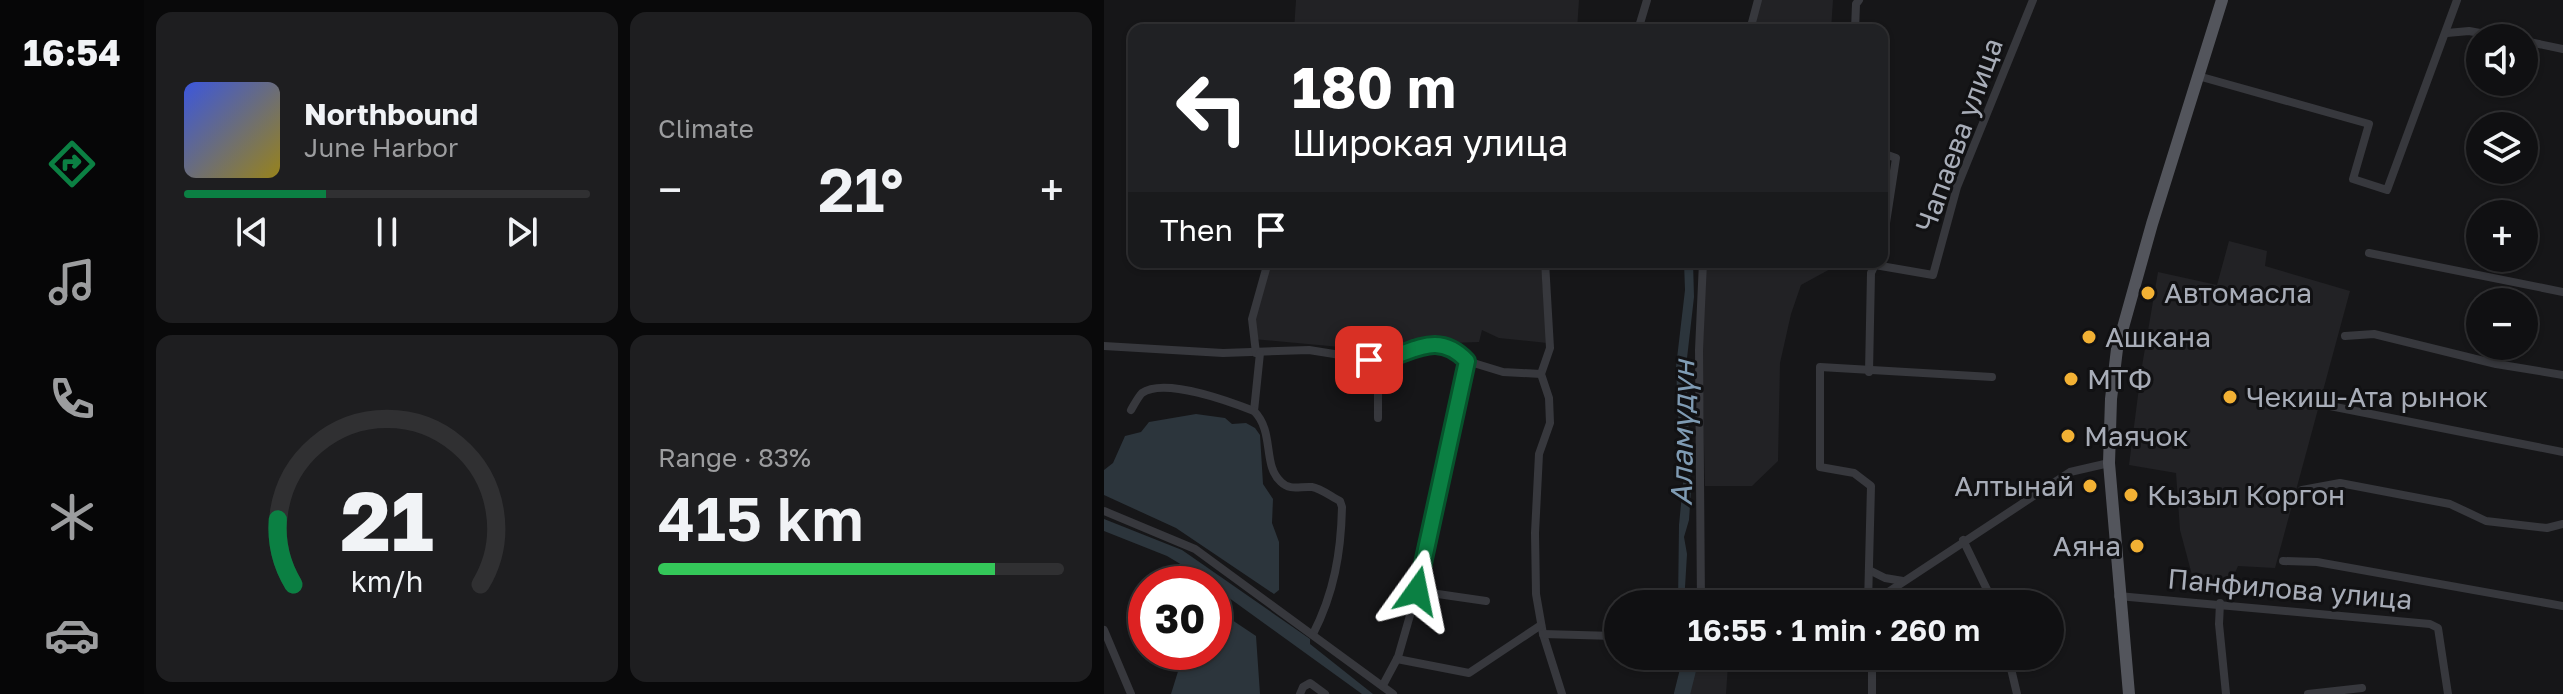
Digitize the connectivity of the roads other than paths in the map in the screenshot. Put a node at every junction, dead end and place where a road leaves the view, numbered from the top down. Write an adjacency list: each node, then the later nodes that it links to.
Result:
1 (1647, 0): 7 (street)
2 (1758, 0): 8 (street)
3 (1859, 0): 9 (street)
4 (2033, 0): 18 (street, Чапаева улица)
5 (2222, 0): 14 (main road)
6 (2457, 0): 11 (street)
7 (1640, 24)
8 (1752, 24)
9 (1855, 24)
10 (2466, 31): 11 (street)
11 (2447, 33): 14 (street)
12 (2538, 44): 13 (street)
13 (2563, 49)
14 (2198, 76): 38 (main road)
15 (1888, 155): 16 (street)
16 (1888, 210)
17 (2369, 253): 23 (street)
18 (1888, 266)
19 (1266, 268): 26 (street)
20 (1545, 268): 30 (street)
21 (1703, 268): 48 (street)
22 (1873, 268): 29 (street)
23 (2563, 292)
24 (2345, 336): 31 (street)
25 (1104, 346): 26 (street)
26 (1258, 353): 27 (street); 35 (street)
27 (1378, 361): 28 (street); 36 (street)
28 (1467, 361): 30 (street); 52 (street)
29 (1869, 372): 32 (street); 46 (street)
30 (1541, 374): 58 (street)
31 (2563, 375)
32 (1992, 377)
33 (2325, 405): 37 (street)
34 (1131, 410): 35 (street)
35 (1254, 411): 59 (street)
36 (1378, 418)
37 (2563, 452)
38 (2109, 463): 44 (street); 53 (main road)
39 (2302, 490): 42 (street)
40 (1104, 511): 59 (street)
41 (2563, 524): 42 (street)
42 (2547, 528): 43 (street)
43 (2563, 531)
44 (1963, 540): 47 (street); 51 (street)
45 (2283, 561): 56 (street)
46 (1869, 570): 47 (street); 49 (street)
47 (1904, 581): 50 (street)
48 (1701, 590)
49 (1869, 590)
50 (1890, 590)
51 (1987, 590)
52 (1417, 591): 54 (street); 61 (street)
53 (2118, 596): 55 (street, Панфилова улица); 73 (main road)
54 (1486, 601)
55 (2220, 603): 74 (street); 76 (street, Панфилова улица)
56 (2563, 606)
57 (1104, 630): 66 (street)
58 (1542, 630): 60 (street); 61 (street); 70 (street)
59 (1313, 634): 64 (street)
60 (1604, 635)
61 (1397, 659): 64 (street)
62 (1872, 670): 71 (street)
63 (2011, 670): 72 (street)
64 (1383, 685): 69 (street)
65 (2362, 688): 75 (street)
66 (1131, 694)
67 (1300, 694): 68 (street)
68 (1325, 694)
69 (1393, 694)
70 (1562, 694)
71 (1872, 694)
72 (2017, 694)
73 (2129, 694)
74 (2226, 694)
75 (2308, 694)
76 (2448, 694)

